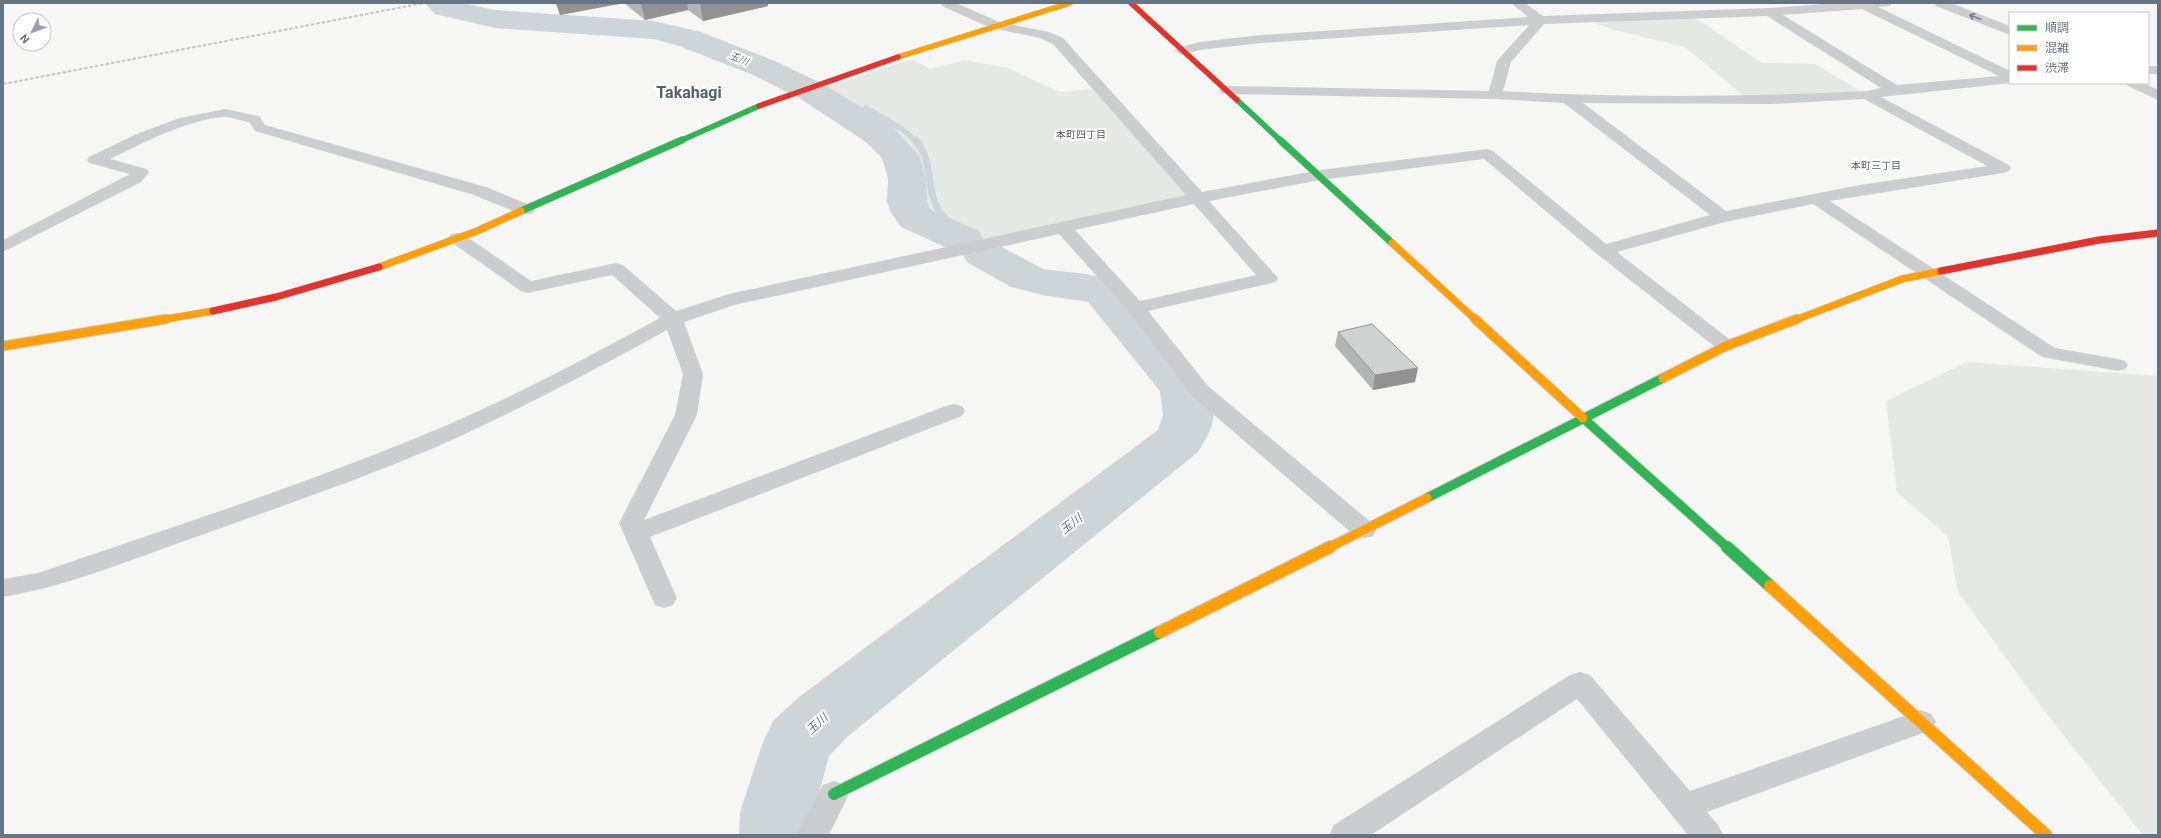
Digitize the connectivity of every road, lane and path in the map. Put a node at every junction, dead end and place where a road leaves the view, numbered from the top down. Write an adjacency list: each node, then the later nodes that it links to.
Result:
1 (946, 3): 10 (street)
2 (1070, 3): 10 (street)
3 (1131, 3): 12 (street)
4 (1517, 3): 9 (street)
5 (1886, 3): 7 (street)
6 (1940, 3): 11 (street, one-way to 6)
7 (1864, 5): 8 (street); 13 (street)
8 (1770, 12): 9 (street); 17 (street)
9 (1540, 20): 12 (street); 18 (street)
10 (996, 25): 23 (street); 25 (street)
11 (2009, 31)
12 (1182, 51): 16 (street)
13 (2009, 76)
14 (2009, 79): 17 (street)
15 (2135, 84): 20 (street)
16 (1226, 90): 18 (street); 22 (street)
17 (1894, 90): 19 (street)
18 (1495, 95): 21 (street)
19 (1867, 96): 21 (street); 24 (street)
20 (2158, 96)
21 (1568, 100): 26 (street)
22 (1320, 175): 23 (street); 31 (street); 39 (street)
23 (1198, 198): 27 (street); 33 (street)
24 (1816, 199): 26 (street); 32 (street)
25 (526, 210): 29 (street); 30 (street)
26 (1723, 217): 31 (street)
27 (1063, 228): 33 (street); 34 (street)
28 (2158, 233): 32 (street)
29 (457, 238): 34 (street); 35 (street)
30 (3, 247)
31 (1603, 250): 36 (street)
32 (1928, 274): 36 (street); 37 (street)
33 (1136, 308): 40 (street)
34 (674, 319): 41 (street); 42 (street)
35 (3, 346)
36 (1726, 346): 39 (street)
37 (2118, 365)
38 (954, 411): 41 (street)
39 (1584, 419): 40 (street); 44 (street)
40 (1364, 530): 45 (street)
41 (636, 533): 43 (street)
42 (3, 588)
43 (664, 598)
44 (1921, 722): 46 (street); 50 (street)
45 (834, 794): 47 (street)
46 (1684, 807): 48 (street); 49 (street)
47 (815, 835)
48 (1345, 835)
49 (1707, 835)
50 (2046, 835)

